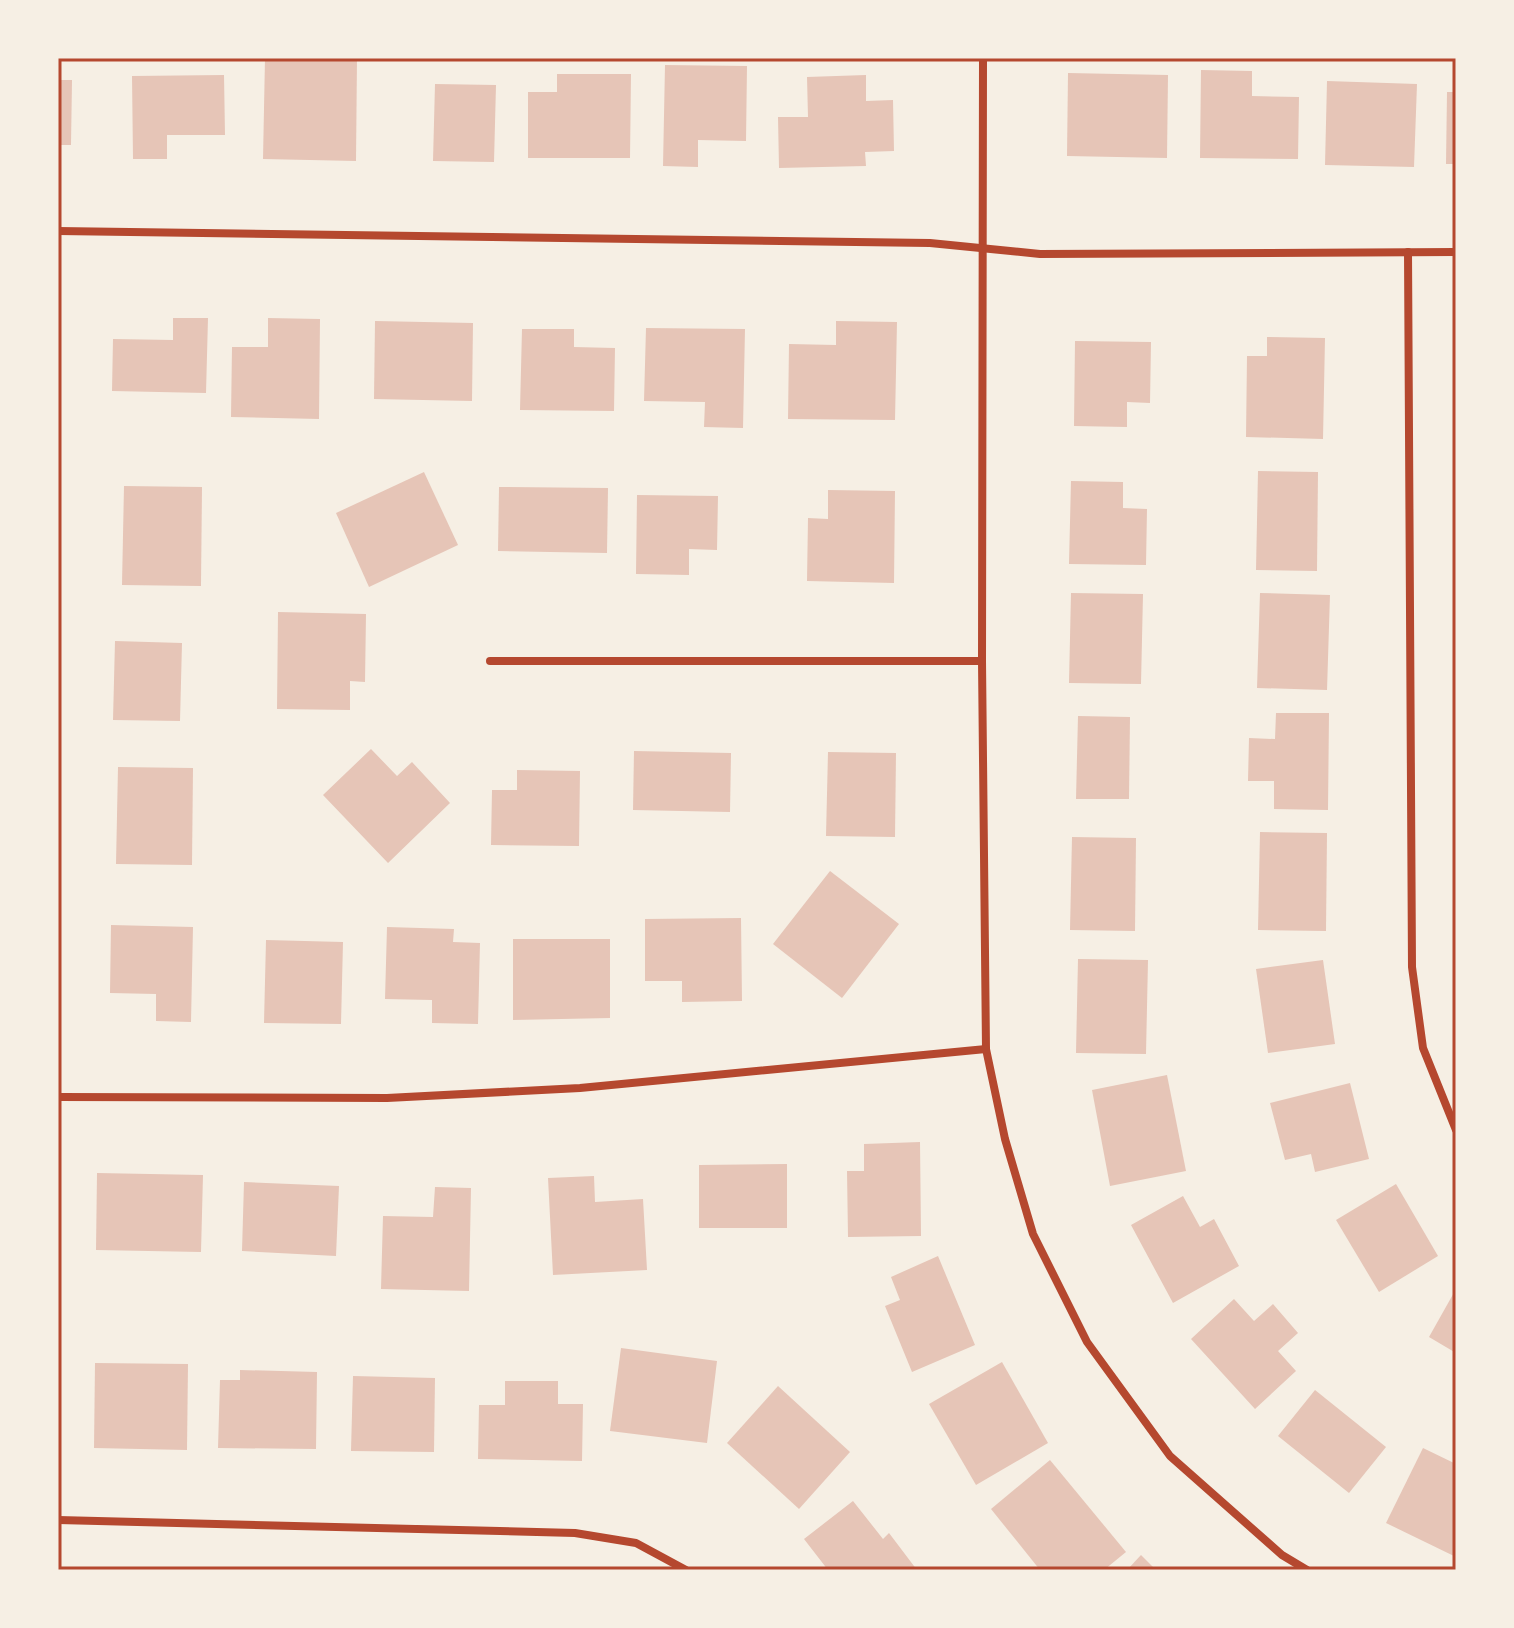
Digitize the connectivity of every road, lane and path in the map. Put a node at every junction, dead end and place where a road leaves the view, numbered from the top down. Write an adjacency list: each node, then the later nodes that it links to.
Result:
1 (983, 58): 3 (street)
2 (58, 231): 3 (street)
3 (982, 248): 4 (street); 7 (street)
4 (1408, 252): 5 (street); 10 (street)
5 (1456, 252)
6 (490, 661): 7 (street)
7 (982, 661): 8 (street)
8 (986, 1049): 9 (street); 13 (street)
9 (58, 1097)
10 (1456, 1130)
11 (58, 1520): 12 (street)
12 (686, 1570)
13 (1307, 1570)

